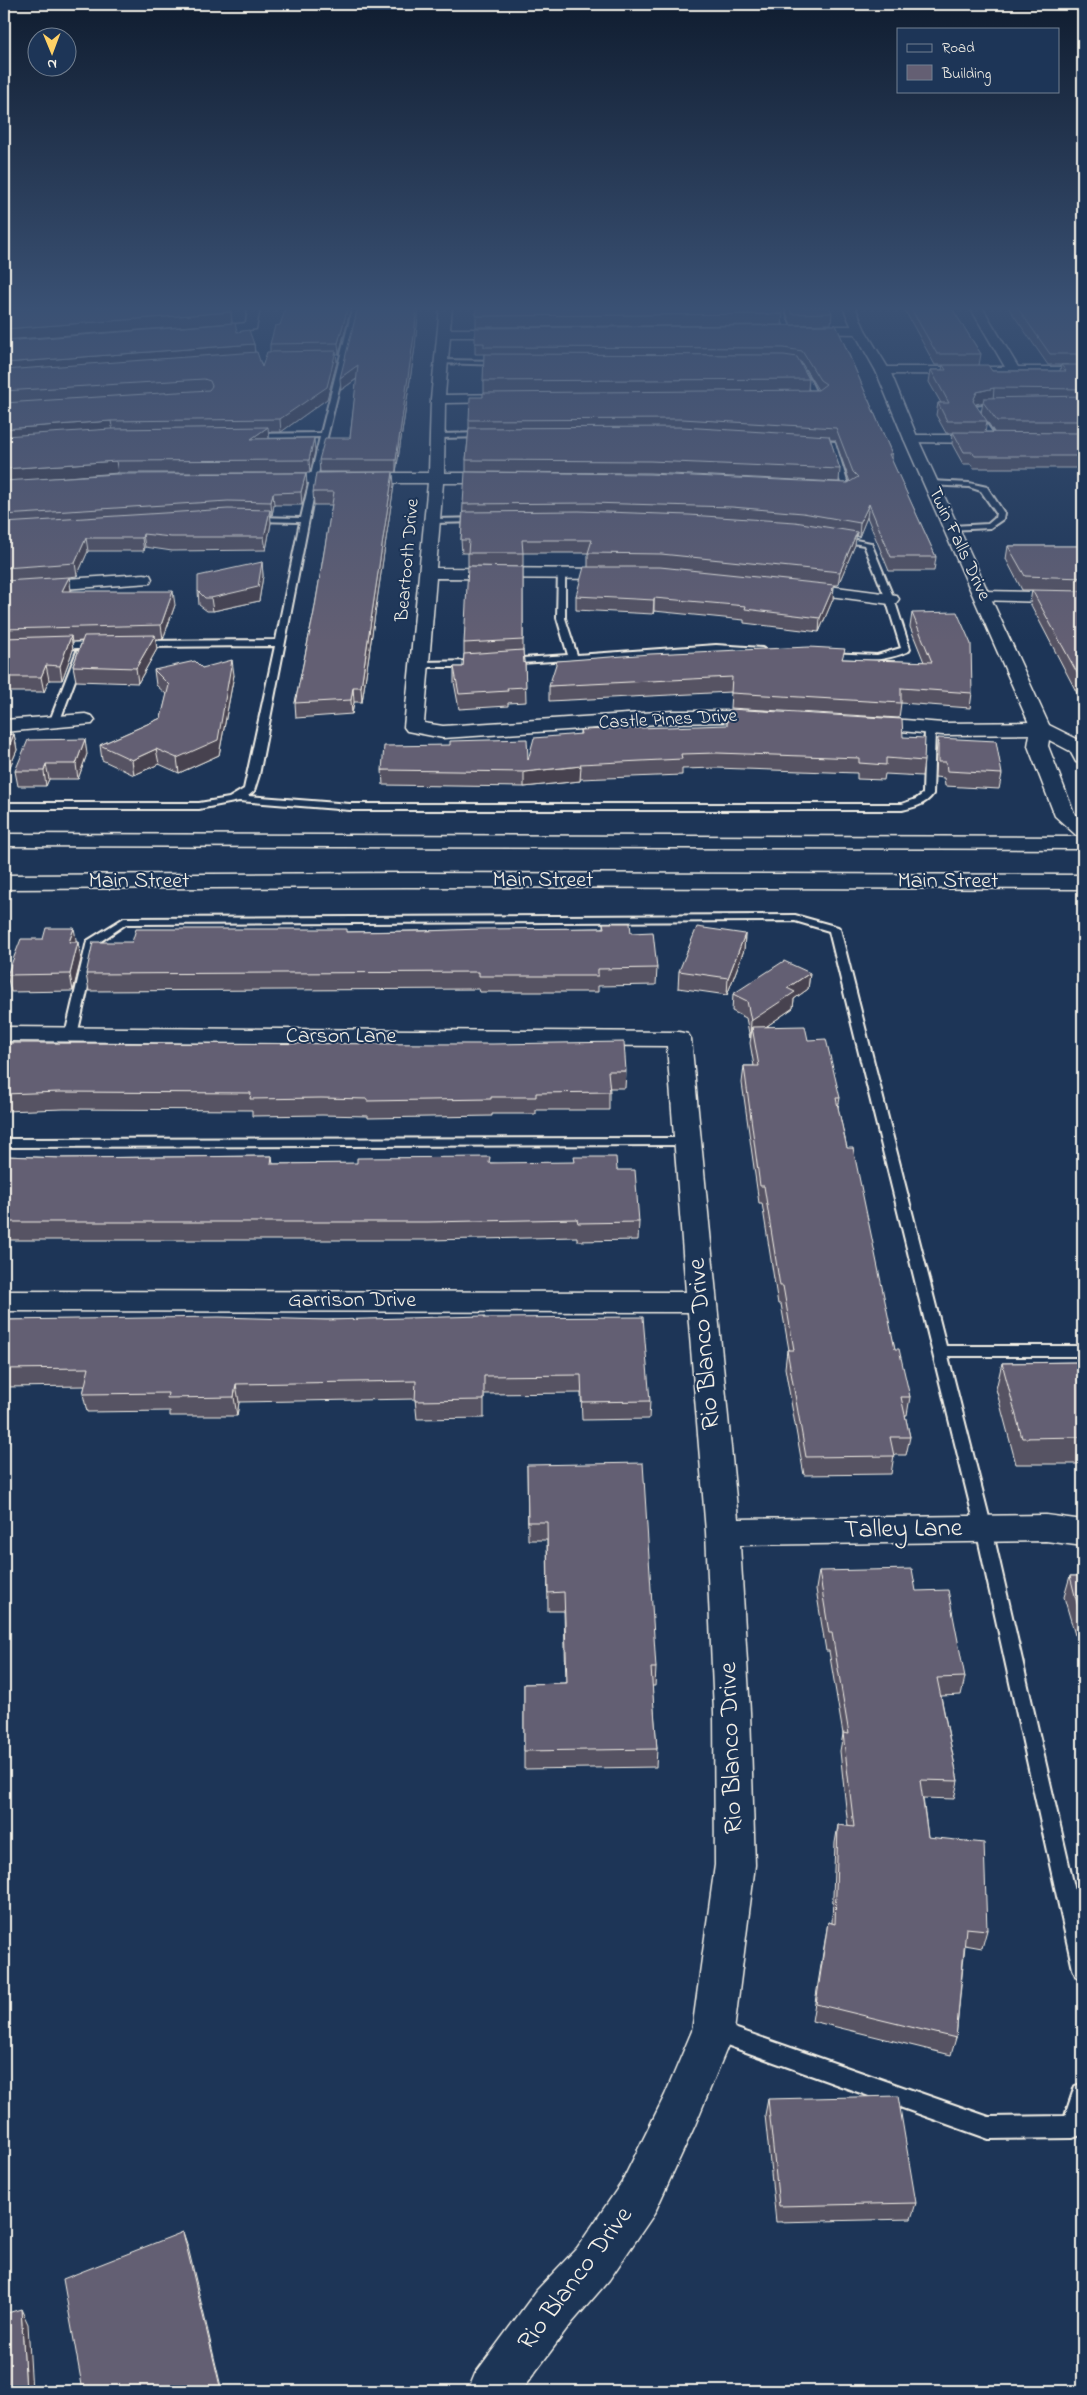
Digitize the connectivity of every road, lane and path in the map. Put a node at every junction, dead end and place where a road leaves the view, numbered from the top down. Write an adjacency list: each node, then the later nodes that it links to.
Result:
1 (327, 419): 5 (lane)
2 (437, 419): 8 (street, Beartooth Drive)
3 (903, 419): 9 (street, Twin Falls Drive)
4 (979, 419): 10 (lane)
5 (324, 435): 7 (lane); 14 (lane)
6 (496, 435): 8 (lane)
7 (237, 436)
8 (437, 436): 15 (street, Beartooth Drive)
9 (911, 439): 10 (street); 17 (street, Twin Falls Drive)
10 (992, 439): 11 (street)
11 (1011, 439)
12 (809, 442): 19 (lane)
13 (255, 478): 14 (street)
14 (313, 478): 15 (street); 21 (lane)
15 (436, 478): 16 (street); 23 (street, Beartooth Drive)
16 (520, 478)
17 (931, 483): 24 (street, Twin Falls Drive); 24 (lane)
18 (828, 488): 19 (street)
19 (846, 489)
20 (248, 518): 21 (lane)
21 (305, 520): 35 (lane)
22 (491, 520): 23 (lane)
23 (433, 521): 27 (street, Beartooth Drive)
24 (952, 528): 32 (street, Twin Falls Drive)
25 (829, 537): 34 (lane)
26 (561, 572): 27 (street); 28 (street); 42 (lane)
27 (428, 573): 43 (street, Beartooth Drive)
28 (640, 574)
29 (144, 579): 31 (street)
30 (782, 585): 34 (street)
31 (4, 588)
32 (983, 596): 33 (street); 50 (street, Twin Falls Drive)
33 (1083, 598)
34 (890, 599): 41 (lane)
35 (281, 643): 37 (lane); 53 (lane)
36 (107, 644): 38 (lane)
37 (125, 644)
38 (82, 645): 39 (lane); 47 (lane)
39 (45, 646)
40 (772, 652): 42 (lane)
41 (811, 655)
42 (573, 656): 43 (lane)
43 (418, 665): 49 (street, Beartooth Drive)
44 (784, 718): 49 (street, Castle Pines Drive)
45 (85, 720): 47 (street)
46 (847, 722): 51 (street)
47 (54, 723): 48 (street)
48 (4, 726)
49 (414, 727)
50 (1042, 728): 51 (street); 52 (street); 55 (street, Twin Falls Drive)
51 (930, 729): 53 (lane)
52 (1083, 758)
53 (238, 798): 54 (lane)
54 (4, 806)
55 (1083, 830)
56 (4, 840): 57 (street, Main Street)
57 (1083, 843)
58 (4, 882): 59 (street, Main Street)
59 (1083, 882)
60 (4, 1034): 61 (street, Carson Lane)
61 (71, 1035): 62 (street, Carson Lane); 67 (lane)
62 (679, 1039): 63 (street, Rio Blanco Drive)
63 (688, 1142): 64 (lane); 66 (street, Rio Blanco Drive)
64 (4, 1143)
65 (4, 1300): 66 (street, Garrison Drive)
66 (701, 1302): 70 (street, Rio Blanco Drive)
67 (940, 1351): 68 (lane); 69 (lane)
68 (1083, 1352)
69 (984, 1529): 70 (street, Talley Lane); 71 (street, Talley Lane); 72 (lane)
70 (723, 1532): 73 (street, Rio Blanco Drive)
71 (1083, 1533)
72 (1083, 1968)
73 (713, 2031): 74 (lane); 75 (street, Rio Blanco Drive)
74 (1083, 2094)
75 (492, 2391)

